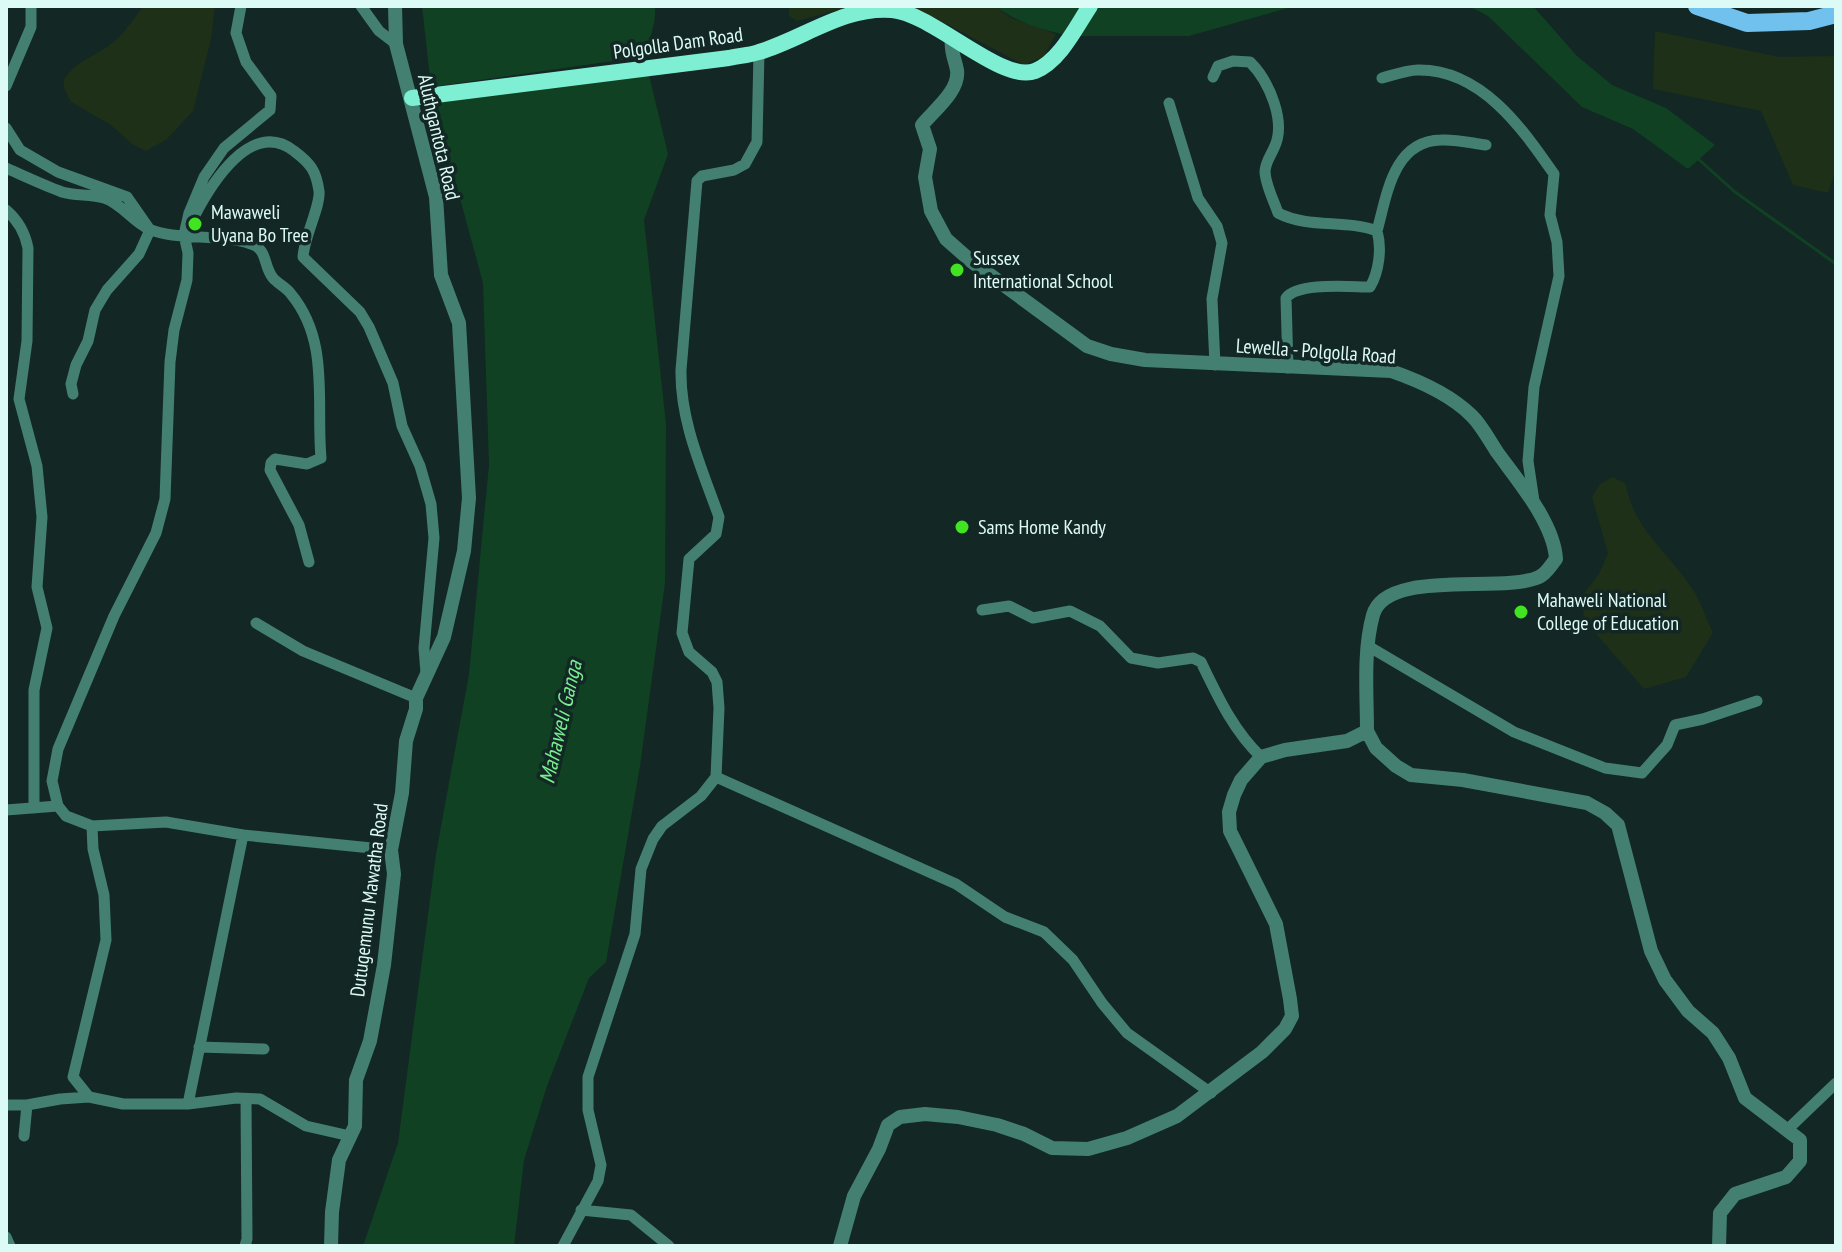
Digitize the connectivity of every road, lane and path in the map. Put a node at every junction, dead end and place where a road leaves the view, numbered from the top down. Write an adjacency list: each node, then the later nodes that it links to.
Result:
1 (31, 6): 13 (street)
2 (241, 6): 22 (street)
3 (361, 6): 9 (street)
4 (395, 6): 9 (street, Aluthgantota Road)
5 (1090, 6): 8 (main road, Polgolla Dam Road)
6 (1697, 6): 7 (main road)
7 (1836, 14)
8 (952, 38): 10 (main road, Polgolla Dam Road); 24 (street, Lewella - Polgolla Road)
9 (396, 44): 14 (street, Aluthgantota Road)
10 (759, 52): 14 (main road, Polgolla Dam Road); 37 (street)
11 (1213, 77): 21 (street)
12 (1382, 78): 27 (street)
13 (6, 86)
14 (420, 97): 23 (street, Aluthgantota Road)
15 (1169, 103): 24 (street)
16 (6, 128): 20 (street)
17 (1486, 145): 21 (street)
18 (6, 168): 20 (street)
19 (6, 210): 39 (street)
20 (150, 230): 22 (street); 26 (street)
21 (1377, 231): 25 (street)
22 (184, 235): 28 (street); 32 (street); 38 (street)
23 (459, 323): 32 (street, Dutugemunu Mawatha Road)
24 (1215, 365): 25 (street, Lewella - Polgolla Road)
25 (1288, 368): 27 (street, Lewella - Polgolla Road)
26 (73, 394)
27 (1534, 505): 31 (street, Lewella - Polgolla Road)
28 (309, 562)
29 (982, 610): 36 (street)
30 (256, 623): 33 (street)
31 (1368, 646): 34 (street); 35 (street, Lewella - Polgolla Road)
32 (427, 678): 33 (street, Dutugemunu Mawatha Road)
33 (416, 698): 43 (street, Dutugemunu Mawatha Road)
34 (1757, 701)
35 (1367, 731): 36 (street); 55 (street)
36 (1261, 757): 48 (street)
37 (716, 777): 48 (street); 58 (street)
38 (58, 806): 39 (street); 41 (street)
39 (34, 808): 40 (street)
40 (6, 810)
41 (92, 826): 42 (street); 46 (street)
42 (243, 835): 43 (street); 44 (street)
43 (391, 850): 57 (street, Dutugemunu Mawatha Road)
44 (199, 1047): 45 (street); 52 (street)
45 (264, 1049)
46 (73, 1077): 49 (street); 50 (street)
47 (1836, 1083): 55 (street)
48 (1211, 1093): 65 (street)
49 (89, 1097): 50 (street); 52 (street)
50 (60, 1099): 54 (street)
51 (246, 1099): 52 (street); 57 (street); 61 (street)
52 (188, 1104)
53 (6, 1105): 54 (street)
54 (27, 1105): 56 (street)
55 (1787, 1130): 66 (street)
56 (24, 1136)
57 (350, 1136): 62 (street, Dutugemunu Mawatha Road)
58 (581, 1210): 63 (street); 64 (street)
59 (6, 1237): 60 (street)
60 (10, 1246)
61 (245, 1246)
62 (331, 1246)
63 (563, 1246)
64 (669, 1246)
65 (840, 1246)
66 (1719, 1246)

